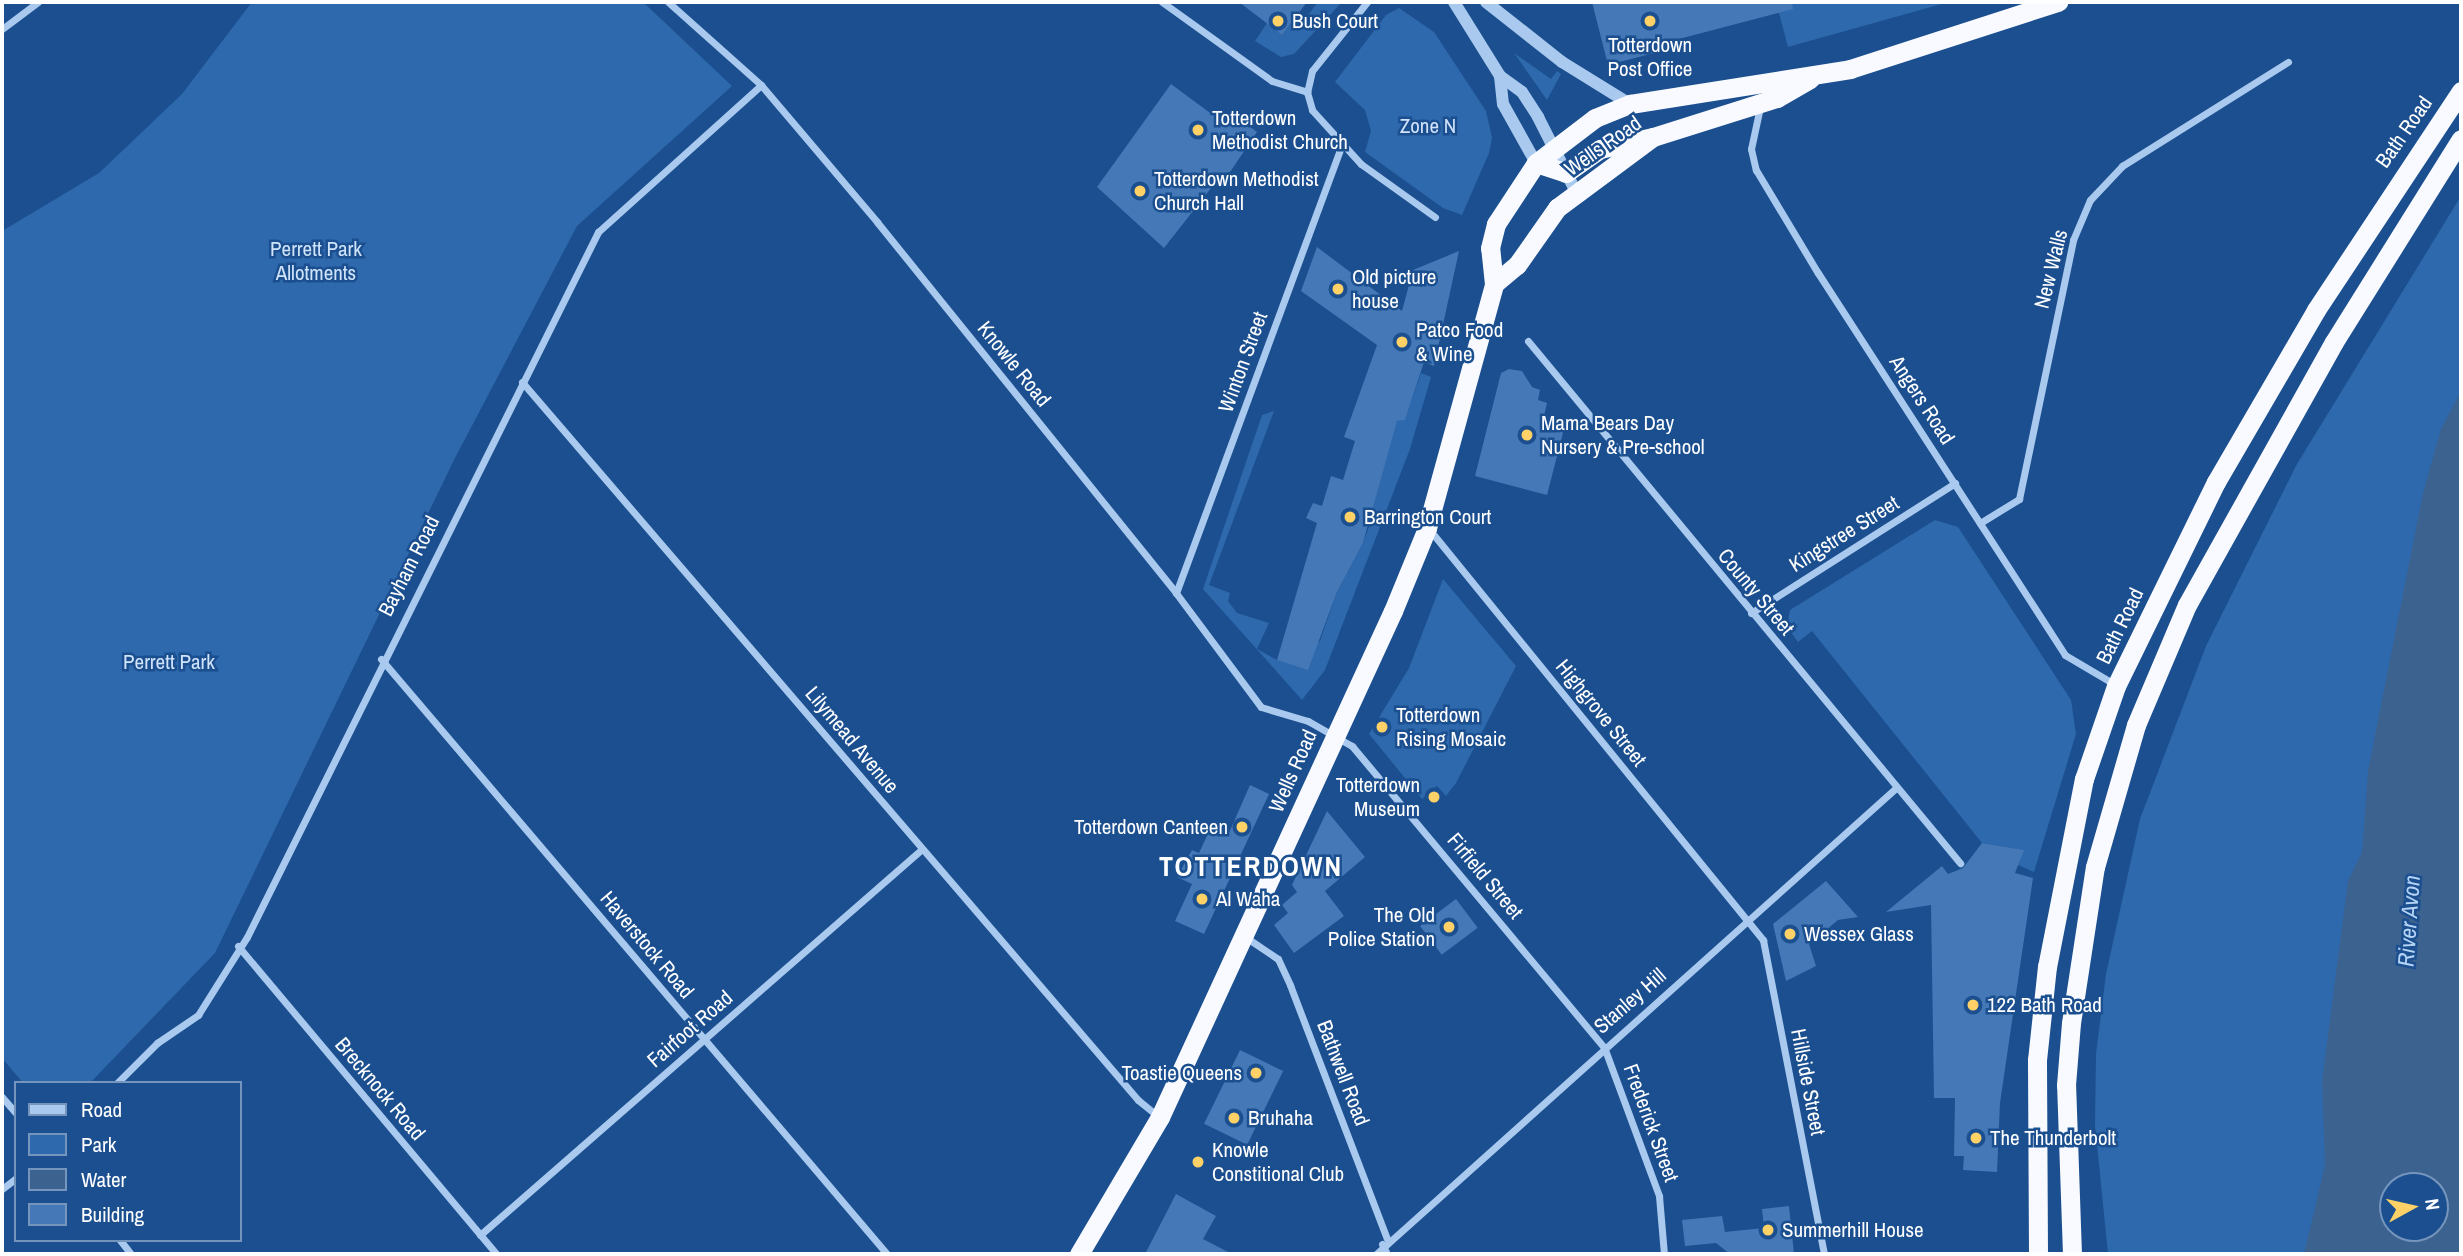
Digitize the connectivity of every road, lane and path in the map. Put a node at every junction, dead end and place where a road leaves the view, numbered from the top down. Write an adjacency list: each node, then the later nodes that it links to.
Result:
1 (38, 2): 8 (street)
2 (668, 2): 12 (street, Knowle Road)
3 (1163, 2): 14 (street)
4 (1367, 2): 14 (street)
5 (1454, 2): 10 (street)
6 (1486, 2): 15 (street)
7 (2059, 2): 11 (highway, Wells Road)
8 (2, 29)
9 (2288, 62): 29 (street, New Walls)
10 (1500, 76): 20 (street); 21 (street)
11 (1811, 78): 15 (highway, Wells Road); 16 (highway, Wells Road)
12 (761, 85): 27 (street, Bayham Road); 31 (street, Knowle Road)
13 (2461, 91): 34 (highway, Bath Road)
14 (1307, 92): 19 (street)
15 (1630, 103): 20 (highway, Wells Road)
16 (1761, 103): 17 (highway, Wells Road); 28 (street, Angers Road)
17 (1653, 137): 22 (highway); 23 (highway, Wells Road)
18 (2461, 139): 45 (highway)
19 (1342, 144): 24 (street); 31 (street, Winton Street)
20 (1554, 146): 21 (highway, Wells Road); 22 (street)
21 (1536, 163): 22 (highway); 25 (highway, Wells Road)
22 (1566, 173): 23 (street)
23 (1576, 192): 25 (highway, Wells Road)
24 (1435, 217)
25 (1494, 284): 30 (highway, Wells Road)
26 (1528, 341): 32 (street, County Street)
27 (522, 382): 33 (street, Bayham Road); 37 (street, Lilymead Avenue)
28 (1955, 483): 29 (street, Angers Road); 32 (street, Kingstree Street)
29 (1980, 523): 34 (street, Angers Road)
30 (1427, 528): 35 (highway, Wells Road); 39 (street, Highgrove Street)
31 (1176, 593): 35 (street, Knowle Road)
32 (1751, 613): 36 (street, County Street)
33 (381, 659): 41 (street, Bayham Road); 42 (street, Haverstock Road)
34 (2116, 686): 58 (highway, Bath Road)
35 (1335, 734): 40 (highway, Wells Road); 43 (street, Firfield Street)
36 (1896, 788): 38 (street, County Street); 39 (street, Stanley Hill)
37 (922, 849): 42 (street, Fairfoot Road); 48 (street, Lilymead Avenue)
38 (1960, 863)
39 (1751, 919): 43 (street, Stanley Hill); 57 (street, Hillside Street)
40 (1244, 936): 48 (highway, Wells Road); 50 (street, Bathwell Road)
41 (238, 946): 44 (street, Bayham Road); 49 (street, Brecknock Road)
42 (705, 1039): 49 (street, Fairfoot Road); 52 (street, Haverstock Road)
43 (1604, 1047): 50 (street, Stanley Hill); 56 (street, Frederick Street)
44 (119, 1081)
45 (2066, 1085): 59 (highway); 60 (highway)
46 (2, 1097): 47 (street)
47 (14, 1112)
48 (1160, 1117): 53 (highway, Wells Road)
49 (480, 1235): 51 (street, Brecknock Road)
50 (1385, 1242): 54 (street, Stanley Hill); 55 (street, Bathwell Road)
51 (496, 1254)
52 (887, 1254)
53 (1079, 1254)
54 (1376, 1254)
55 (1387, 1254)
56 (1664, 1254)
57 (1824, 1254)
58 (2038, 1254)
59 (2072, 1254)
60 (2085, 1254)

